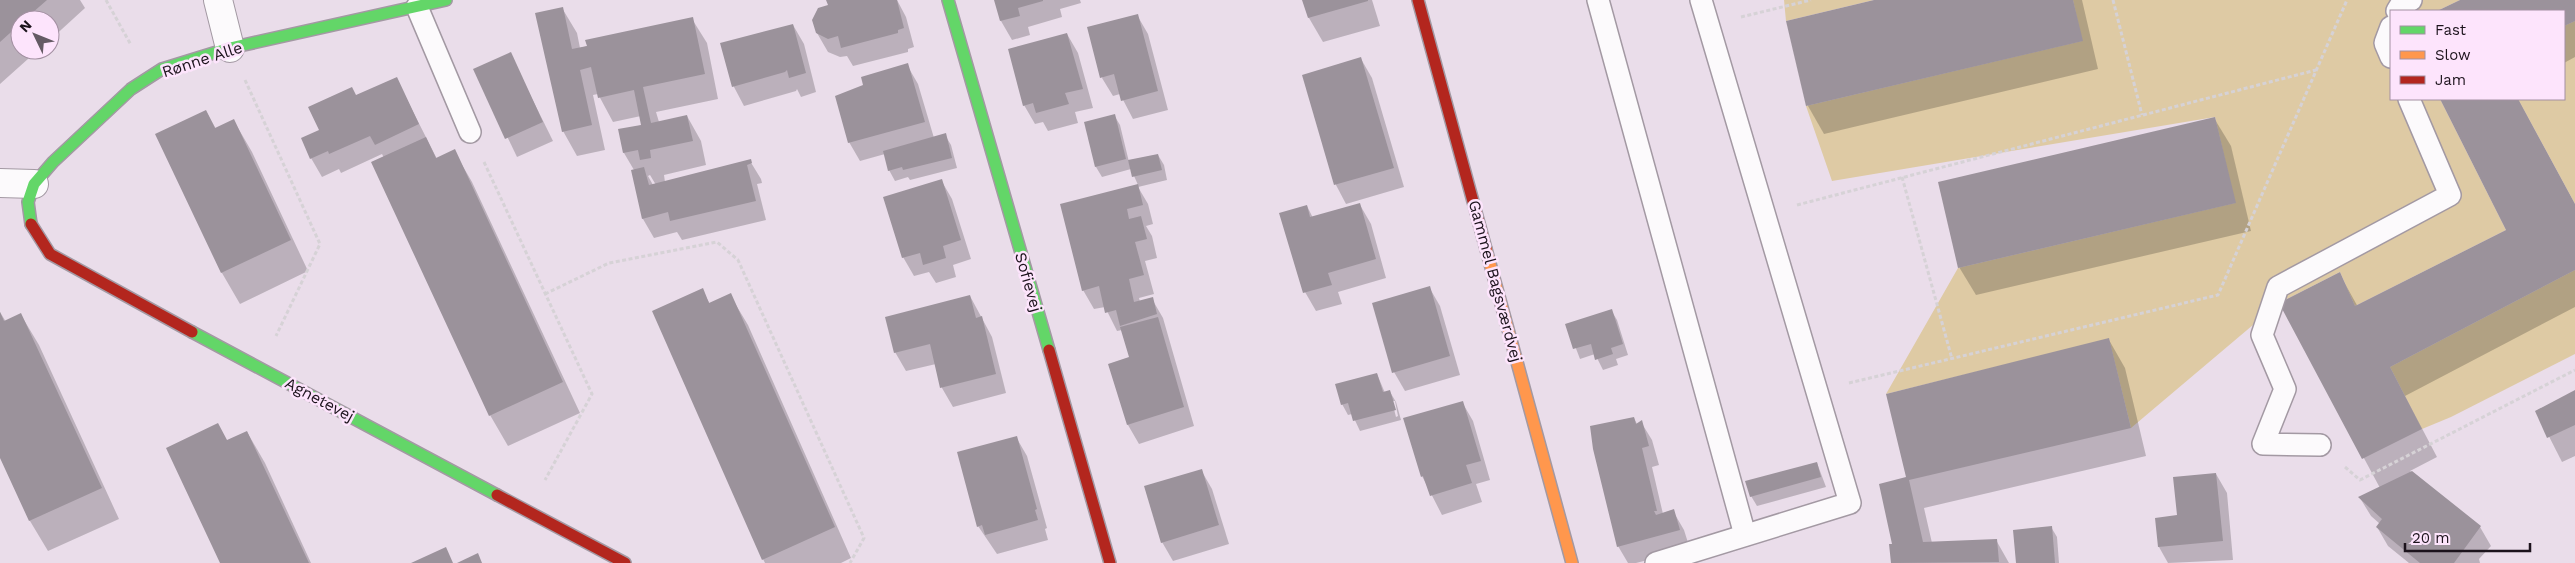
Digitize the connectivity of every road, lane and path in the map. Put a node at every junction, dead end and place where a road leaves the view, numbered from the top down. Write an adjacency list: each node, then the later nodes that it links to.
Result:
1 (106, 0): 19 (path)
2 (218, 0): 16 (street)
3 (446, 0): 12 (street, Rønne Alle)
4 (948, 0): 38 (street, Sofievej)
5 (1418, 0): 39 (street, Gammel Bagsværdvej)
6 (1598, 0): 35 (lane)
7 (1701, 0): 14 (lane)
8 (1811, 0): 14 (path)
9 (2113, 0): 21 (path)
10 (2347, 0): 18 (path)
11 (2411, 0): 13 (lane)
12 (416, 6): 16 (street, Rønne Alle); 22 (lane)
13 (2398, 10)
14 (1708, 25): 26 (lane)
15 (2390, 30): 17 (lane)
16 (230, 48): 19 (street, Rønne Alle); 30 (path)
17 (2390, 55)
18 (2316, 70): 21 (path); 29 (path)
19 (149, 78): 25 (street, Rønne Alle)
20 (2409, 100): 33 (lane)
21 (2142, 116): 23 (path)
22 (470, 132): 28 (path)
23 (1902, 177): 26 (path); 29 (path)
24 (0, 183): 25 (street)
25 (34, 184): 27 (street, Rønne Alle)
26 (1764, 213): 32 (lane)
27 (29, 220): 30 (street, Agnetevej)
28 (545, 294): 34 (path); 37 (path)
29 (1952, 359): 32 (path)
30 (260, 368): 34 (street, Agnetevej)
31 (2575, 370): 33 (path)
32 (1817, 391): 35 (lane)
33 (2320, 445)
34 (528, 511): 36 (street, Agnetevej)
35 (1745, 535): 40 (lane)
36 (625, 563)
37 (850, 563)
38 (1110, 563)
39 (1572, 563)
40 (1656, 563)

